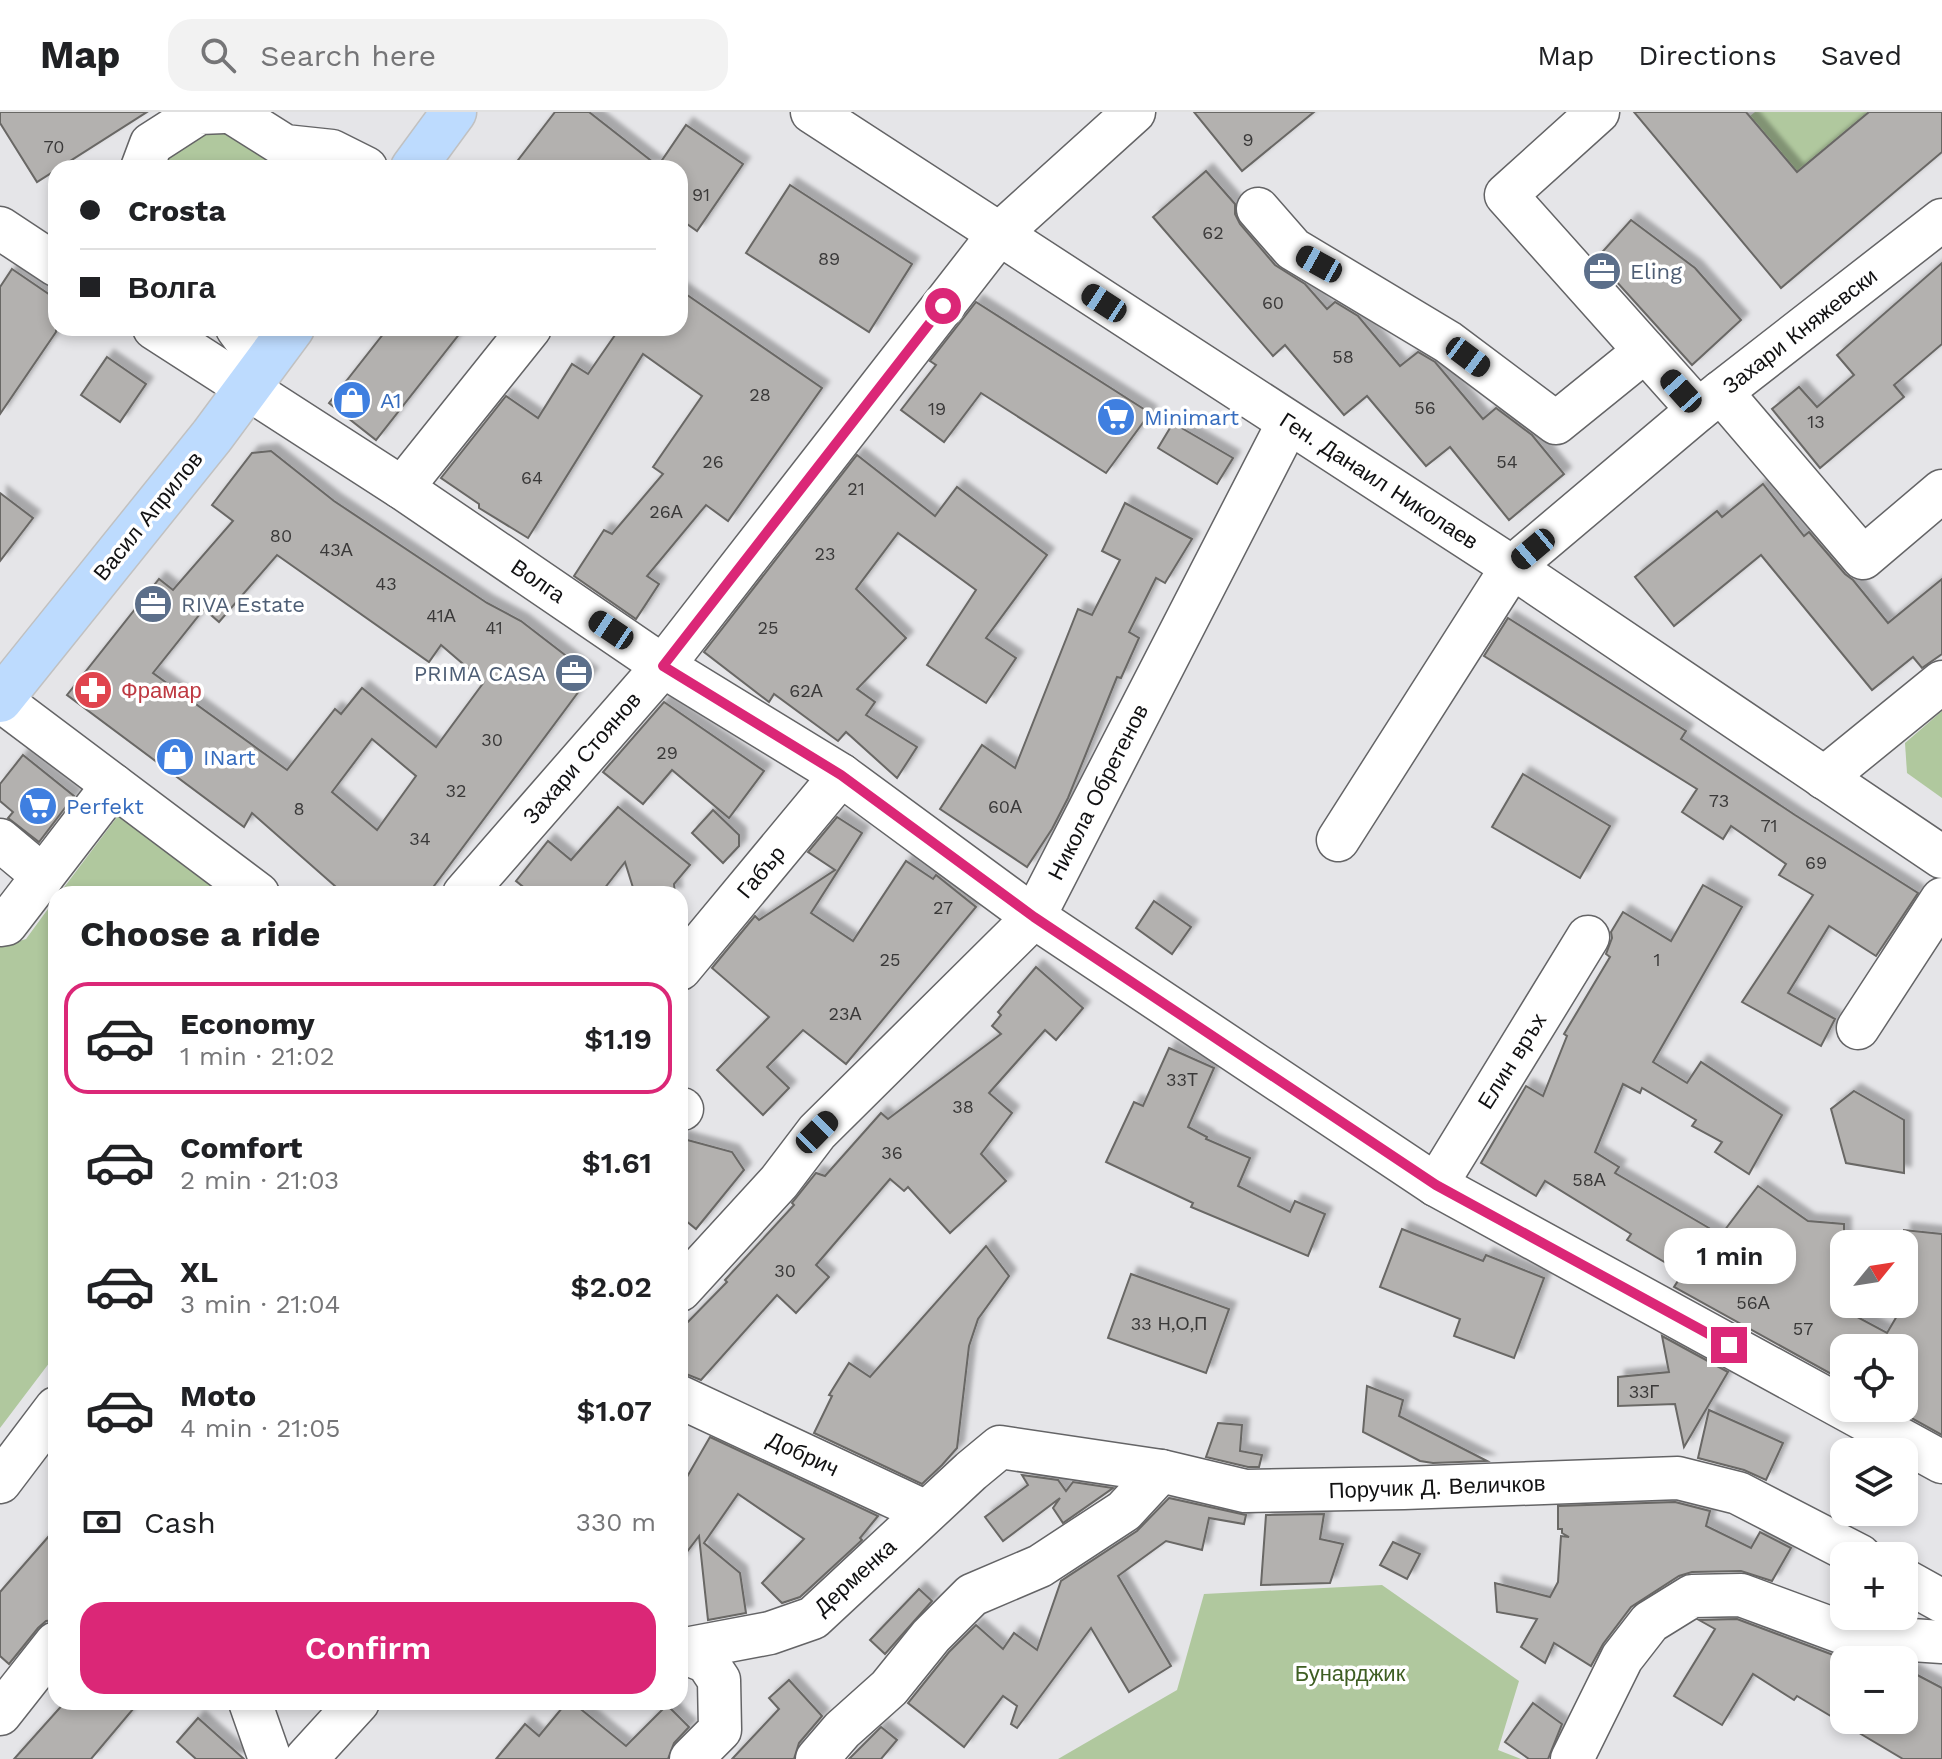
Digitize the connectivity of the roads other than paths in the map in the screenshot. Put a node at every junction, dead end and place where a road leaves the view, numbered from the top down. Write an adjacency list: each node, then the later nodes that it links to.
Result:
1 (224, 112): 7 (street)
2 (231, 112): 8 (street)
3 (454, 112): 9 (main road)
4 (812, 112): 13 (street, Ген. Данаил Николаев)
5 (1134, 112): 13 (street, Захари Стоянов)
6 (1598, 112): 19 (street)
7 (145, 160)
8 (350, 160)
9 (419, 160)
10 (1258, 209): 19 (street)
11 (1942, 220): 21 (street, Захари Княжевски)
12 (0, 228): 14 (street)
13 (999, 234): 22 (street, Ген. Данаил Николаев); 26 (street, Захари Стоянов)
14 (48, 260)
15 (171, 336): 20 (street, Волга)
16 (240, 336): 20 (street)
17 (286, 336): 20 (main road, Васил Априлов)
18 (524, 336): 23 (street)
19 (1645, 351): 21 (street)
20 (256, 376): 23 (street, Волга); 28 (main road, Васил Априлов)
21 (1710, 401): 24 (street); 25 (street, Захари Княжевски)
22 (1288, 423): 25 (street, Ген. Данаил Николаев); 39 (street, Никола Обретенов)
23 (402, 488): 26 (street, Волга)
24 (1942, 491)
25 (1512, 567): 30 (street, Ген. Данаил Николаев); 32 (street, Захари Княжевски)
26 (663, 666): 29 (street, Волга); 37 (street, Захари Стоянов)
27 (1942, 682): 30 (street)
28 (0, 700): 31 (street)
29 (841, 775): 39 (street, Волга); 42 (street, Габър)
30 (1824, 778): 34 (street, Ген. Данаил Николаев)
31 (113, 785): 35 (street); 36 (street)
32 (1338, 840)
33 (2, 846): 35 (street)
34 (1942, 857)
35 (43, 876): 40 (street)
36 (247, 886)
37 (471, 886)
38 (1942, 899): 43 (street)
39 (1034, 917): 44 (street, Волга); 45 (street, Никола Обретенов)
40 (0, 925)
41 (1588, 937): 44 (street, Елин връх)
42 (688, 959)
43 (1858, 1028)
44 (1436, 1185): 49 (street, Волга)
45 (688, 1281)
46 (688, 1401): 52 (street, Добрич)
47 (48, 1419): 51 (street)
48 (1000, 1447): 50 (street, Поручик Д. Величков); 52 (street, Дерменка)
49 (1942, 1462)
50 (1161, 1471): 53 (street, Поручик Д. Величков); 66 (street)
51 (0, 1482)
52 (926, 1512): 57 (street, Дерменка)
53 (1833, 1542)
54 (1918, 1588): 55 (street)
55 (1942, 1601)
56 (1942, 1642): 67 (street)
57 (688, 1649)
58 (48, 1653): 62 (street)
59 (688, 1654): 65 (street)
60 (253, 1710): 63 (street)
61 (351, 1710): 64 (street)
62 (0, 1714)
63 (270, 1759)
64 (306, 1759)
65 (691, 1759)
66 (817, 1759)
67 (1572, 1759)

